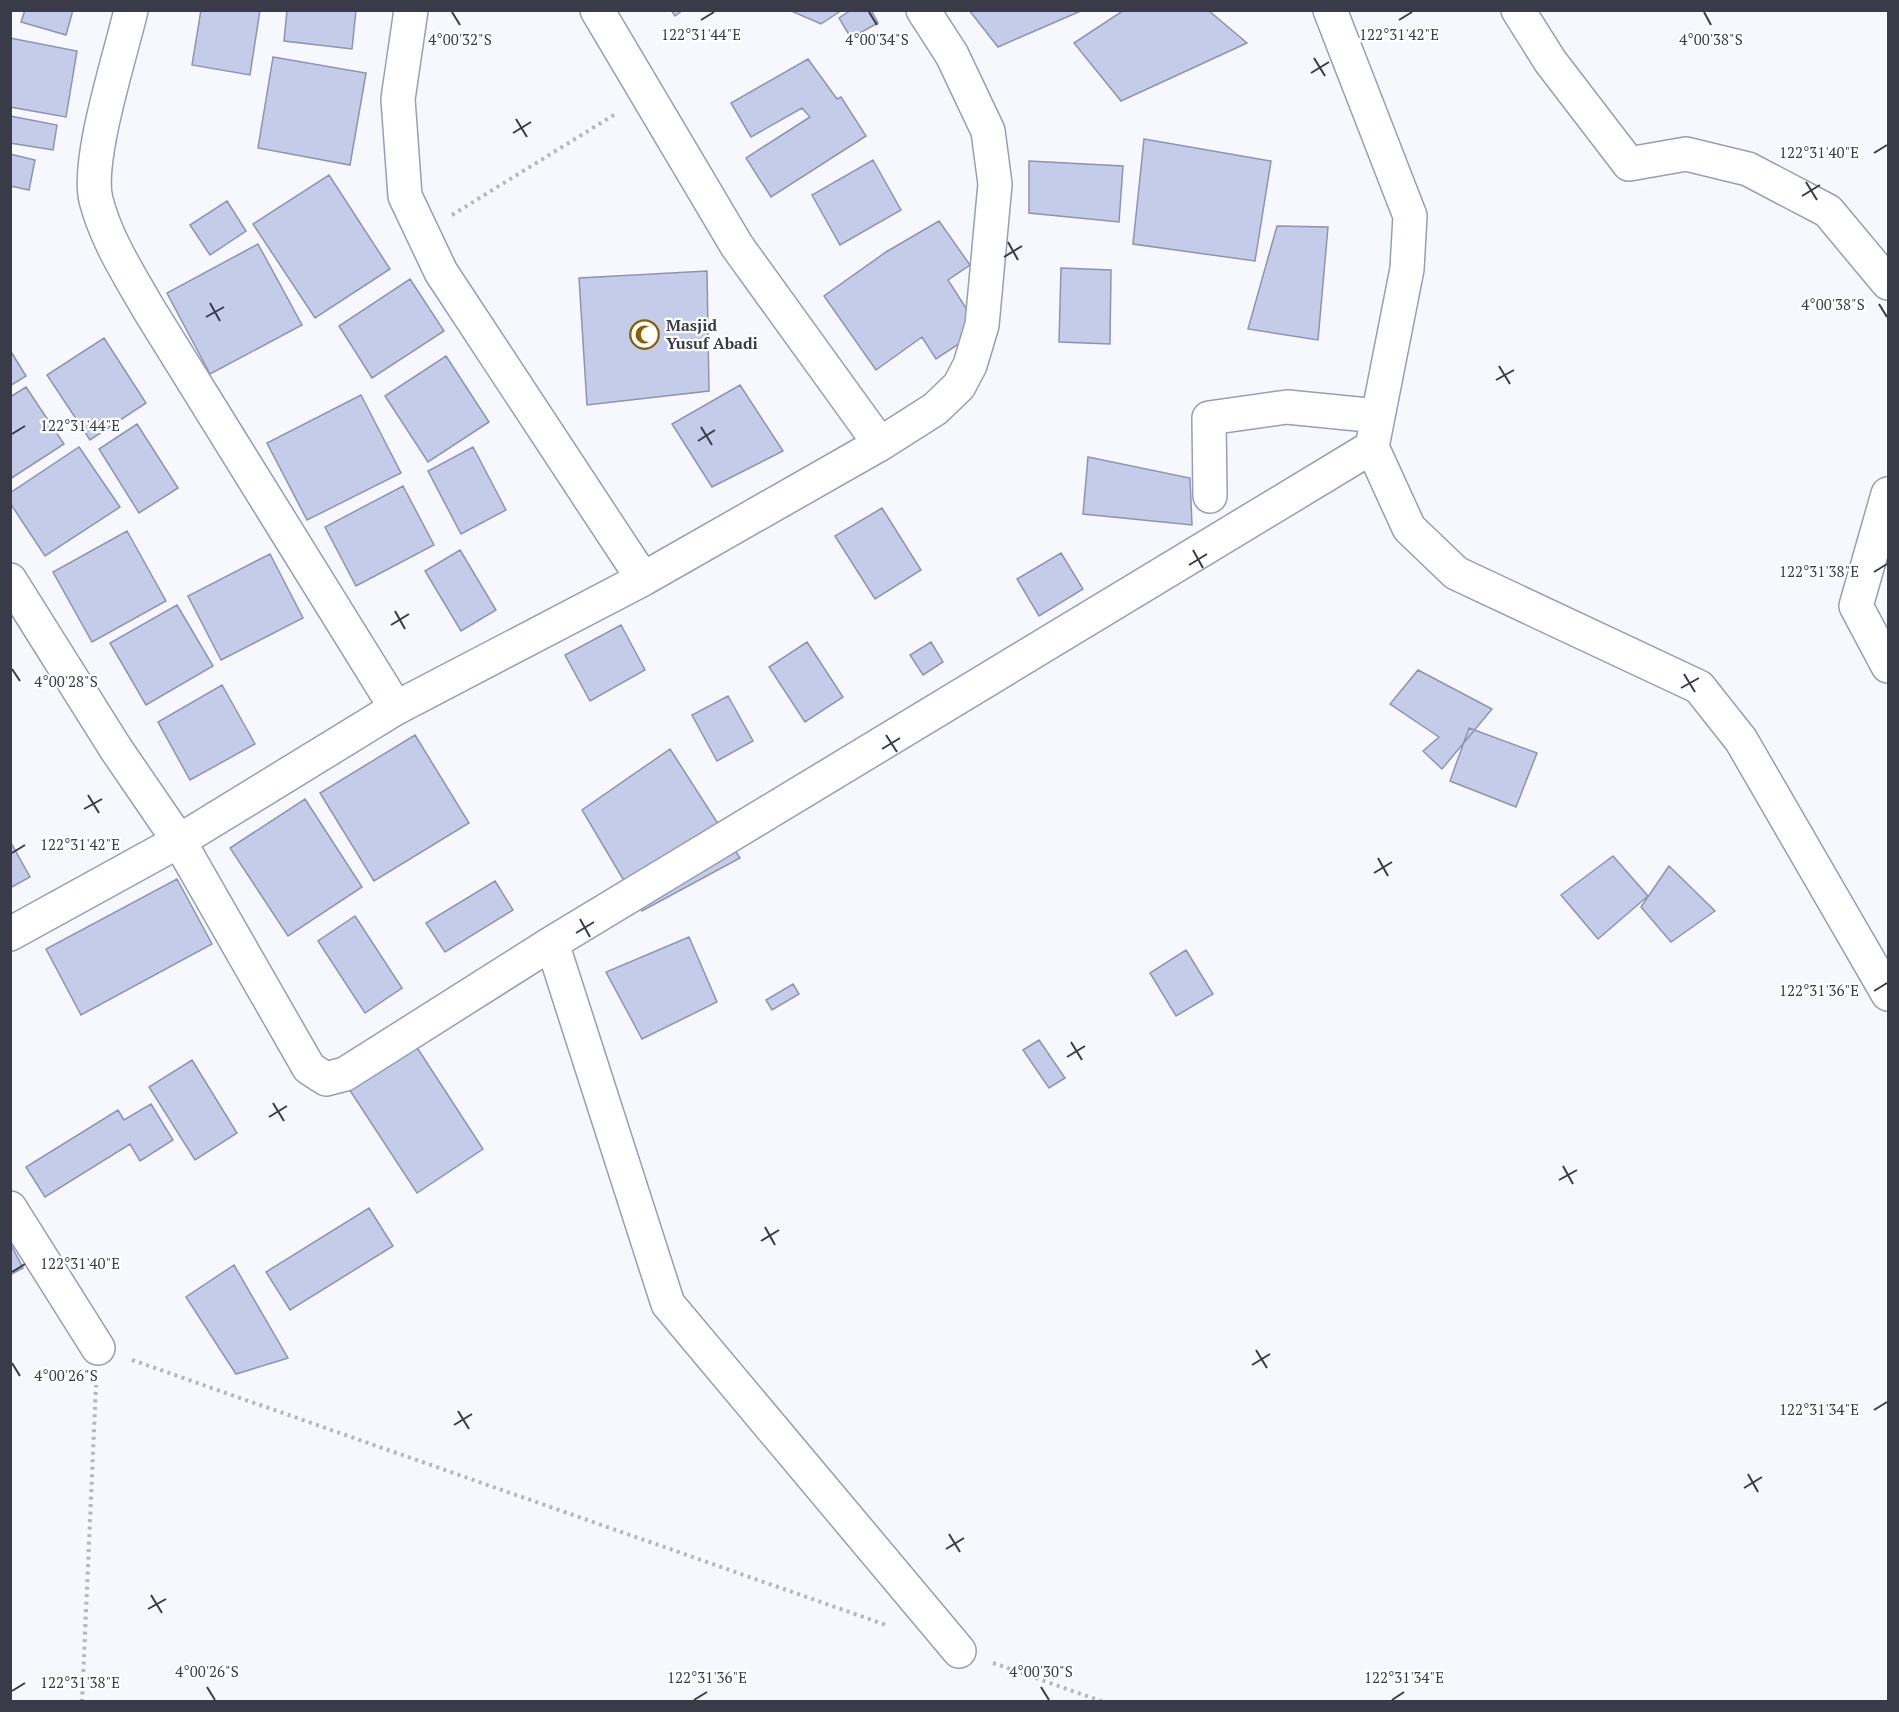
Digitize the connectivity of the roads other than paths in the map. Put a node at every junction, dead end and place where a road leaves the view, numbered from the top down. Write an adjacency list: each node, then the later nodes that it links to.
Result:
1 (131, 10): 15 (street)
2 (411, 10): 12 (street)
3 (597, 10): 9 (street)
4 (923, 10): 9 (street)
5 (1330, 10): 8 (street)
6 (1518, 10): 7 (street)
7 (1888, 283)
8 (1375, 432): 11 (street); 18 (street); 19 (street)
9 (880, 444): 12 (street)
10 (1888, 494): 14 (street)
11 (1210, 496)
12 (643, 579): 15 (street)
13 (10, 580): 16 (street)
14 (1888, 666)
15 (396, 708): 16 (street)
16 (179, 841): 17 (street); 18 (street)
17 (10, 934)
18 (552, 943): 22 (street)
19 (1888, 994)
20 (10, 1208): 21 (street)
21 (98, 1348)
22 (959, 1651)

